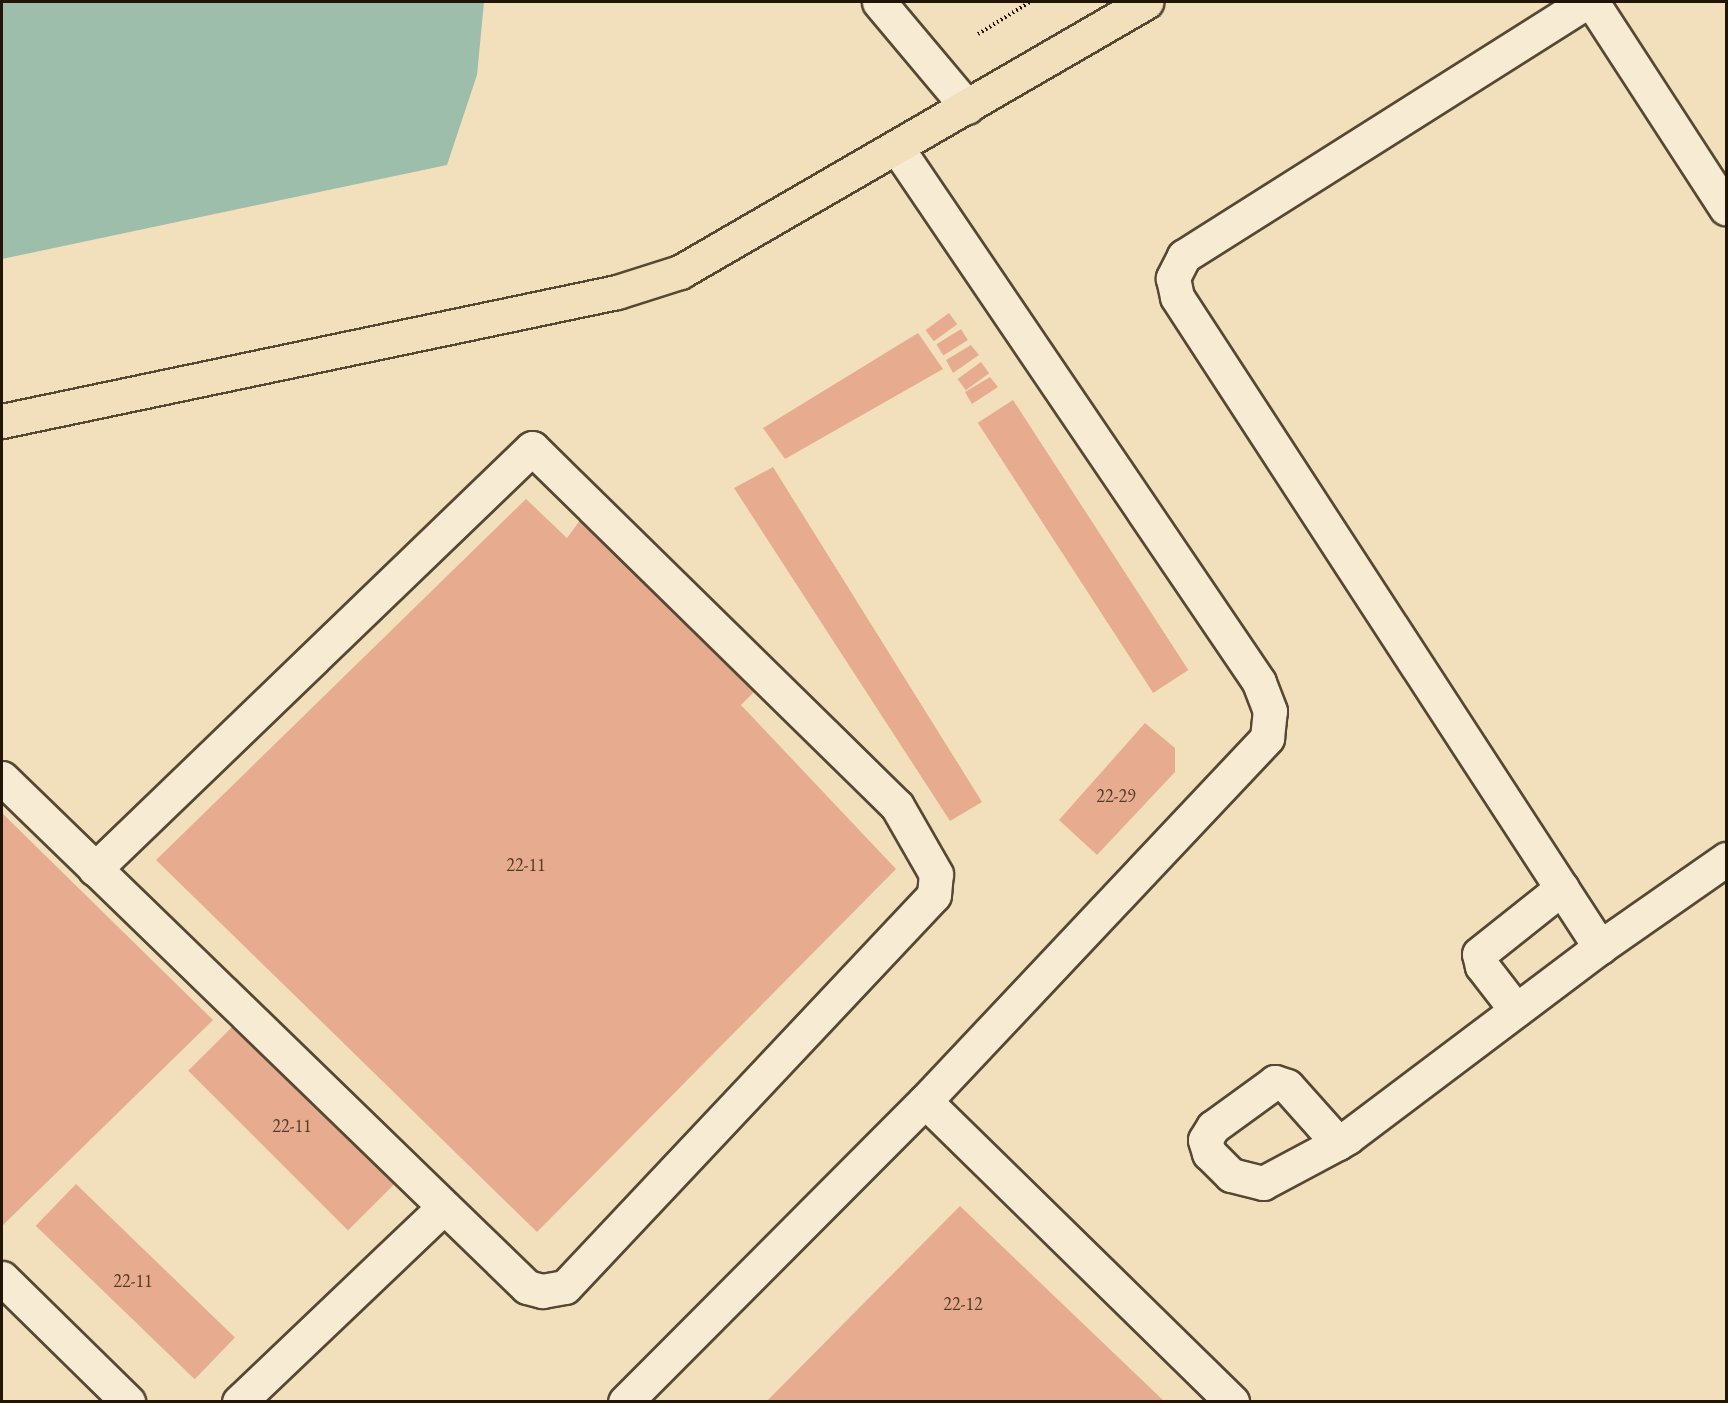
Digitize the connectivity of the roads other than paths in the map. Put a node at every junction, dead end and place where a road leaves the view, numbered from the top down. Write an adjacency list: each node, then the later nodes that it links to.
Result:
1 (879, 2): 5 (street)
2 (1146, 2): 5 (main road)
3 (1586, 2): 12 (street)
4 (1592, 2): 7 (street)
5 (966, 107): 6 (main road)
6 (897, 147): 8 (main road); 15 (street)
7 (1726, 208)
8 (2, 421)
9 (2, 778): 11 (street)
10 (1726, 859): 13 (street)
11 (95, 869): 17 (street); 17 (street)
12 (1562, 888): 13 (street); 14 (street)
13 (1600, 947): 14 (street)
14 (1516, 1010): 16 (street)
15 (925, 1101): 21 (street); 22 (street)
16 (1338, 1143)
17 (444, 1207): 20 (street)
18 (2, 1278): 19 (street)
19 (128, 1401)
20 (239, 1401)
21 (625, 1401)
22 (1232, 1401)

